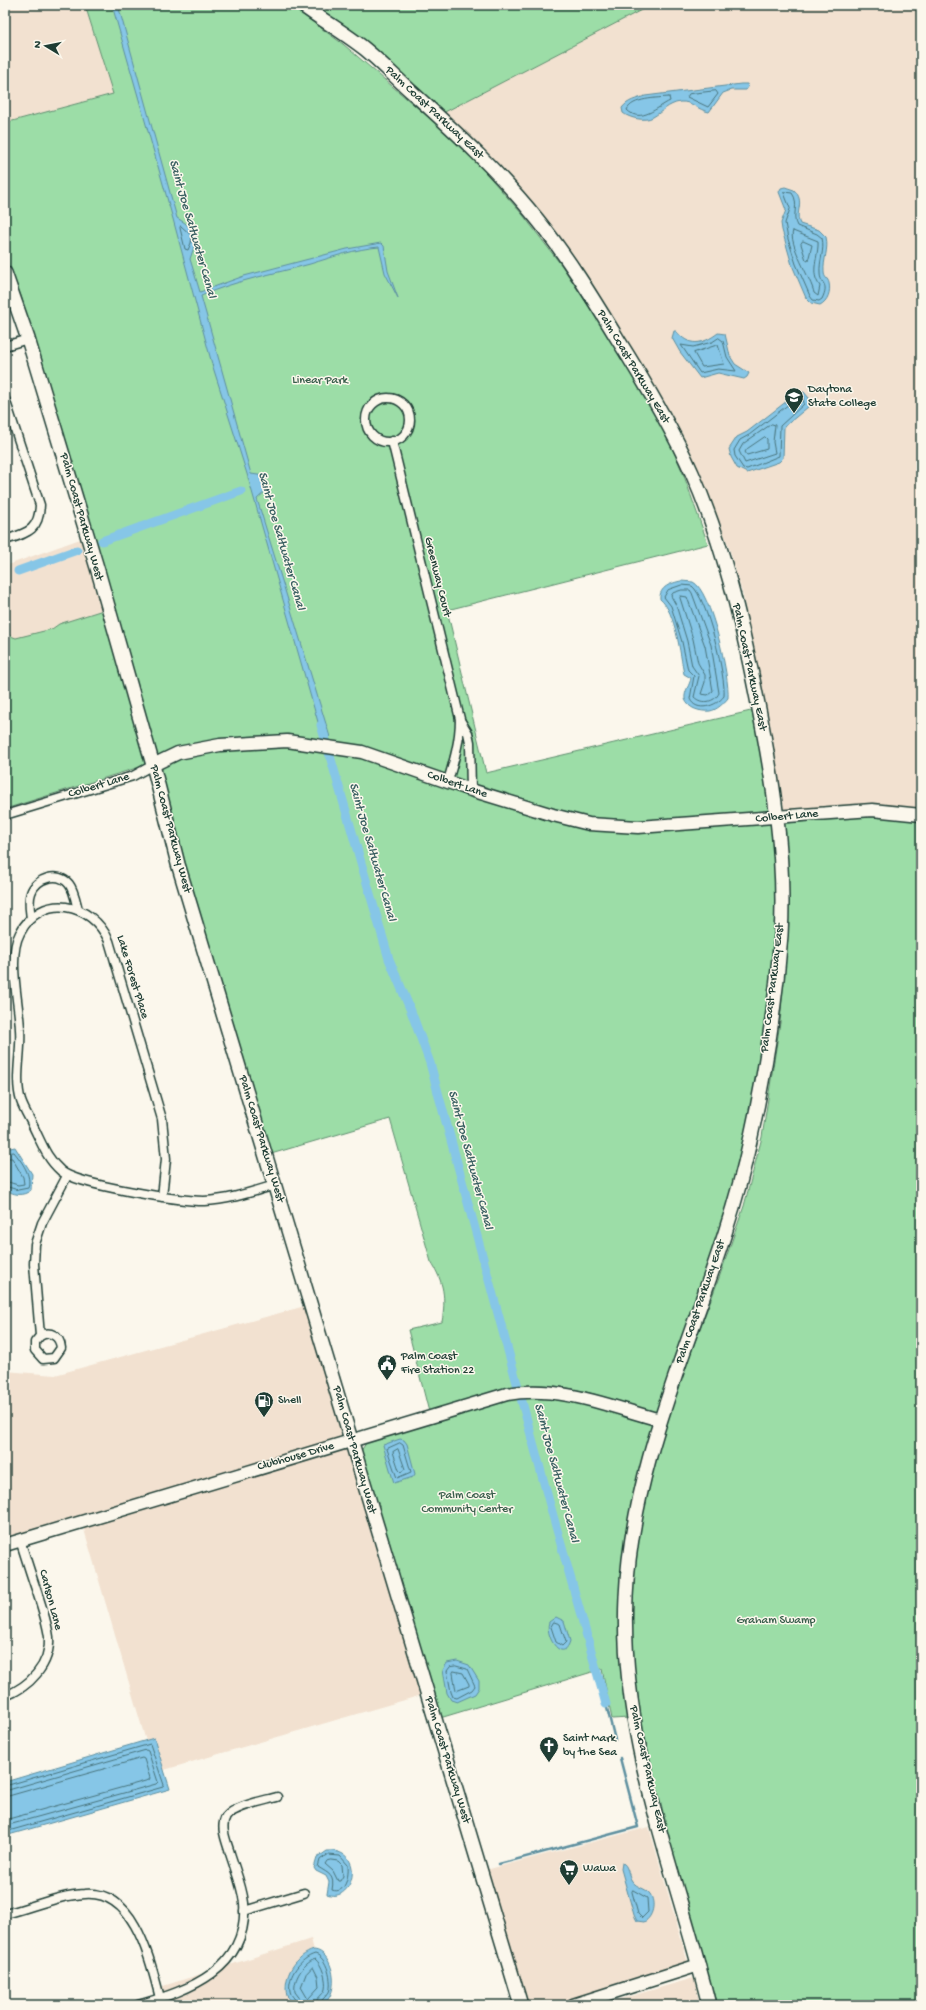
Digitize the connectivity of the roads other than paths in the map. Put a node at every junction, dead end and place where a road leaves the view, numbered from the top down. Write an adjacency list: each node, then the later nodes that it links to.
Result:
1 (302, 5): 15 (main road, Palm Coast Parkway East)
2 (5, 273): 3 (main road, Palm Coast Parkway West)
3 (28, 339): 4 (street); 10 (main road, Palm Coast Parkway West)
4 (5, 346)
5 (5, 399): 6 (street)
6 (6, 410): 8 (street)
7 (392, 441): 7 (street); 9 (street, Greenway Court)
8 (5, 540)
9 (460, 719): 11 (street); 12 (street)
10 (153, 765): 11 (street, Colbert Lane); 13 (street, Colbert Lane); 19 (main road, Palm Coast Parkway West)
11 (448, 782): 12 (street, Colbert Lane)
12 (471, 790): 15 (street, Colbert Lane)
13 (5, 815)
14 (921, 815): 15 (street, Colbert Lane)
15 (777, 818): 22 (main road, Palm Coast Parkway East)
16 (78, 910): 17 (street, Lake Forest Place); 17 (street); 20 (street, Lake Forest Place)
17 (31, 918): 18 (street, Lake Forest Place)
18 (67, 1176): 20 (street, Lake Forest Place); 21 (street)
19 (275, 1185): 20 (street); 23 (main road, Palm Coast Parkway West)
20 (162, 1196)
21 (40, 1336)
22 (660, 1420): 23 (street, Clubhouse Drive); 31 (main road, Palm Coast Parkway East)
23 (351, 1441): 24 (street, Clubhouse Drive); 34 (main road, Palm Coast Parkway West)
24 (20, 1540): 25 (street, Clubhouse Drive); 26 (street, Carlson Lane)
25 (5, 1545)
26 (5, 1696)
27 (276, 1797): 29 (street)
28 (304, 1893): 29 (street)
29 (244, 1911): 32 (street)
30 (5, 1914): 32 (street)
31 (699, 1965): 35 (street); 36 (main road, Palm Coast Parkway East)
32 (161, 2002): 33 (street)
33 (138, 2005)
34 (520, 2005)
35 (572, 2005)
36 (709, 2005)

